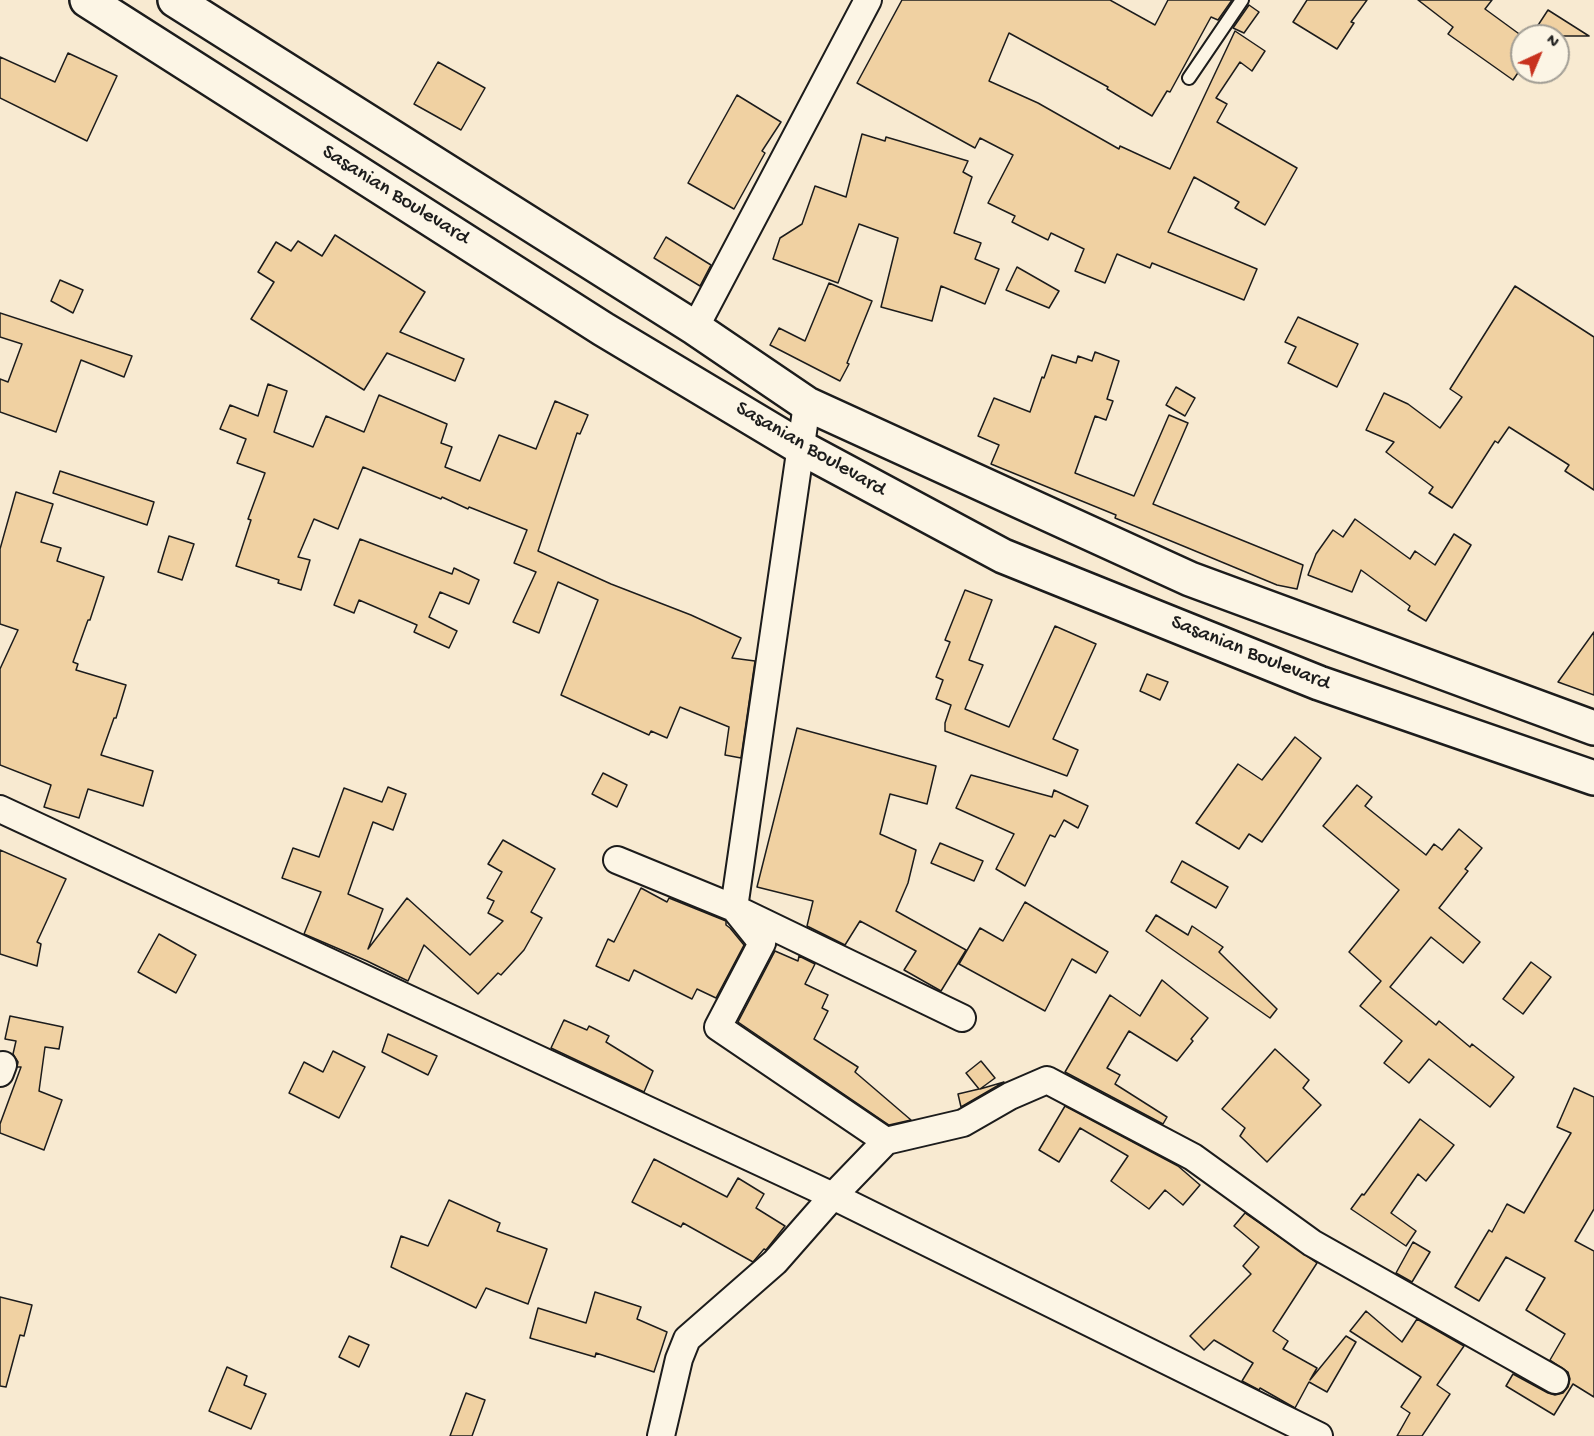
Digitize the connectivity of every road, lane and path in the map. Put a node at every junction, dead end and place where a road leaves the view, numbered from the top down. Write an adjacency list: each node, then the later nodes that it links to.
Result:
1 (87, 0): 8 (highway, Sasanian Boulevard)
2 (175, 0): 6 (highway, Sasanian Boulevard)
3 (868, 0): 6 (street)
4 (1242, 0): 5 (lane)
5 (1189, 78)
6 (695, 327): 7 (highway, Sasanian Boulevard)
7 (807, 404): 8 (street); 9 (highway, Sasanian Boulevard)
8 (800, 447): 10 (highway, Sasanian Boulevard); 13 (street)
9 (1594, 728)
10 (1594, 778)
11 (0, 809): 16 (street)
12 (617, 860): 13 (street)
13 (734, 908): 14 (street); 15 (street)
14 (962, 1018)
15 (886, 1141): 16 (street); 17 (street)
16 (833, 1196): 18 (street); 19 (street)
17 (1556, 1380)
18 (661, 1436)
19 (1319, 1436)

